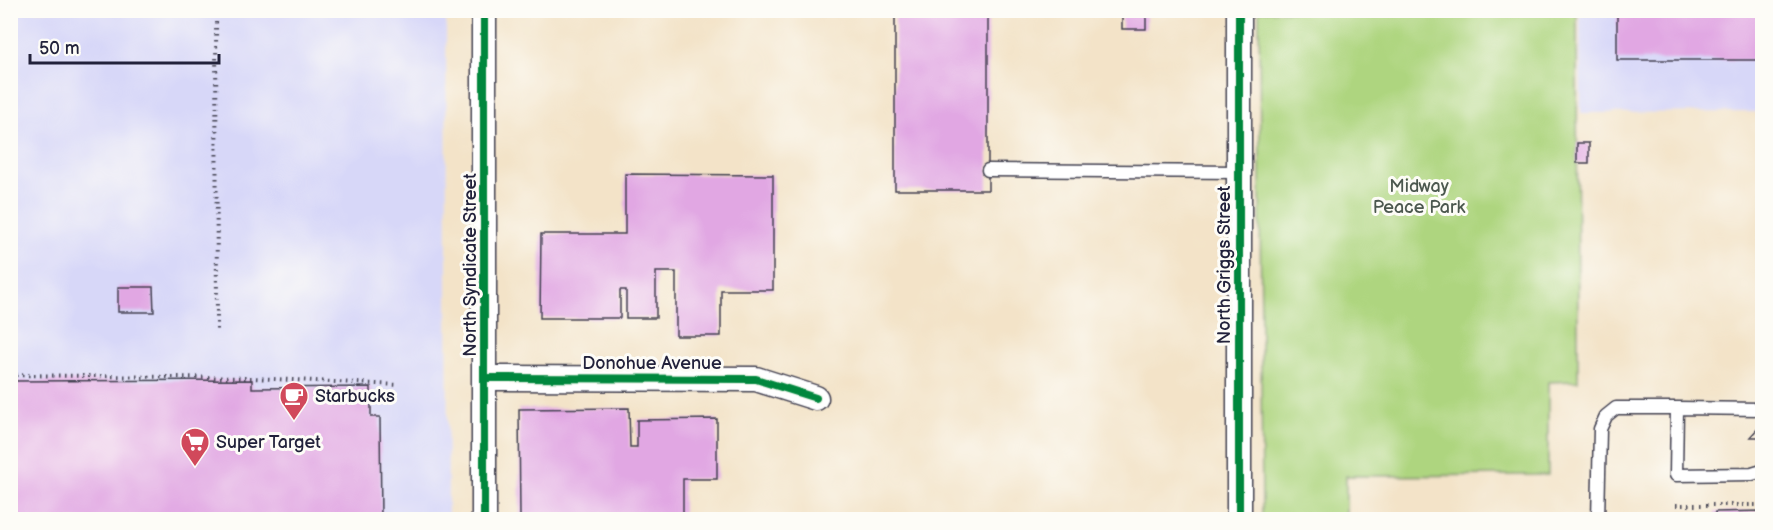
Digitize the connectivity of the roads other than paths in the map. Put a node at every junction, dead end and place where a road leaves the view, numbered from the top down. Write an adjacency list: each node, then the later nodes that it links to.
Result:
1 (484, 10): 5 (street, North Syndicate Street)
2 (1239, 10): 4 (street, North Griggs Street)
3 (988, 170): 4 (lane)
4 (1240, 172): 11 (street, North Griggs Street)
5 (485, 378): 6 (street, Donohue Avenue); 10 (street, North Syndicate Street)
6 (816, 398)
7 (1677, 408): 8 (lane); 9 (lane); 12 (lane)
8 (1762, 409)
9 (1762, 471)
10 (484, 519)
11 (1239, 519)
12 (1598, 519)

